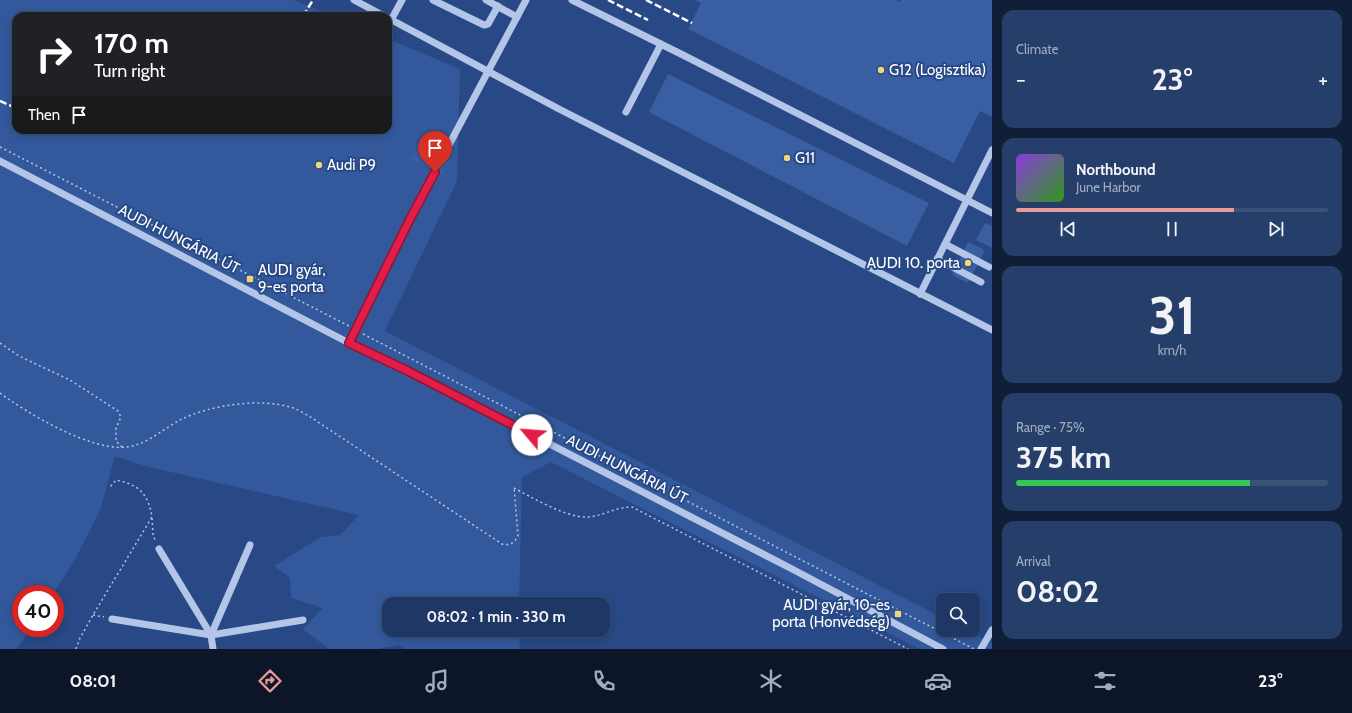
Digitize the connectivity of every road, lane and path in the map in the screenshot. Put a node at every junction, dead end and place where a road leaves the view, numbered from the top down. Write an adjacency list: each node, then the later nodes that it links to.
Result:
1 (354, 0): 8 (street)
2 (402, 0): 9 (street)
3 (433, 0): 7 (street)
4 (486, 0): 7 (street)
5 (526, 0): 10 (street)
6 (572, 0): 12 (street)
7 (498, 6): 10 (street)
8 (376, 12)
9 (392, 16)
10 (517, 17): 13 (street)
11 (392, 20): 13 (street)
12 (661, 44): 14 (street); 20 (street)
13 (488, 71): 17 (street); 26 (street)
14 (626, 112)
15 (0, 147): 27 (path)
16 (992, 150): 20 (street)
17 (442, 158)
18 (0, 161): 30 (street, AUDI HUNGÁRIA ÚT)
19 (435, 172): 27 (street)
20 (967, 200): 21 (street); 22 (street)
21 (992, 213)
22 (945, 244): 23 (street); 24 (street)
23 (937, 259): 25 (street); 26 (street)
24 (989, 267)
25 (981, 282)
26 (920, 294): 28 (street)
27 (356, 330): 30 (street); 46 (path)
28 (992, 330)
29 (0, 343): 32 (path)
30 (349, 343): 45 (street, AUDI HUNGÁRIA ÚT)
31 (0, 393): 32 (path)
32 (123, 448): 44 (path)
33 (110, 487): 34 (path)
34 (152, 517): 36 (path); 37 (path)
35 (250, 545): 41 (street)
36 (159, 549): 41 (street)
37 (93, 615): 38 (path); 42 (path)
38 (112, 619): 41 (street)
39 (303, 620): 41 (street)
40 (992, 630): 47 (street)
41 (210, 635): 43 (street)
42 (76, 649)
43 (213, 649)
44 (908, 649)
45 (943, 649)
46 (974, 649)
47 (981, 649)

